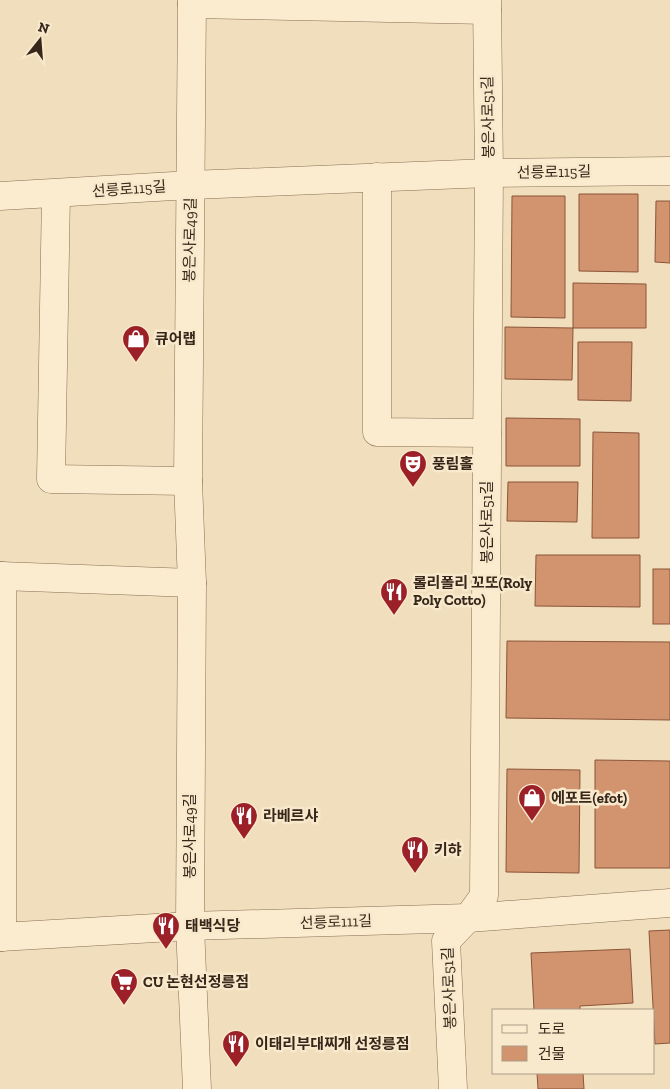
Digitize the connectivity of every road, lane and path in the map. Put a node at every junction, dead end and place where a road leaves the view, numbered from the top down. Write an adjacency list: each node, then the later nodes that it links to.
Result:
1 (192, 2): 2 (street); 6 (street, 봉은사로49길)
2 (487, 5): 4 (street, 봉은사로51길)
3 (670, 171): 4 (street, 선릉로115길)
4 (489, 173): 5 (street, 선릉로115길); 9 (street, 봉은사로51길)
5 (377, 178): 6 (street, 선릉로115길); 9 (street)
6 (191, 185): 7 (street, 선릉로115길); 10 (street, 봉은사로49길)
7 (56, 194): 8 (street, 선릉로115길); 10 (street)
8 (0, 196)
9 (487, 433): 14 (street, 봉은사로51길)
10 (188, 480): 12 (street, 봉은사로49길)
11 (1, 576): 12 (street); 16 (street, 선릉로111길)
12 (192, 583): 15 (street, 봉은사로49길)
13 (670, 904): 14 (street, 선릉로111길)
14 (468, 918): 15 (street, 선릉로111길); 18 (street, 봉은사로51길)
15 (190, 926): 16 (street, 선릉로111길); 17 (street, 봉은사로49길)
16 (1, 937)
17 (197, 1089)
18 (453, 1089)

